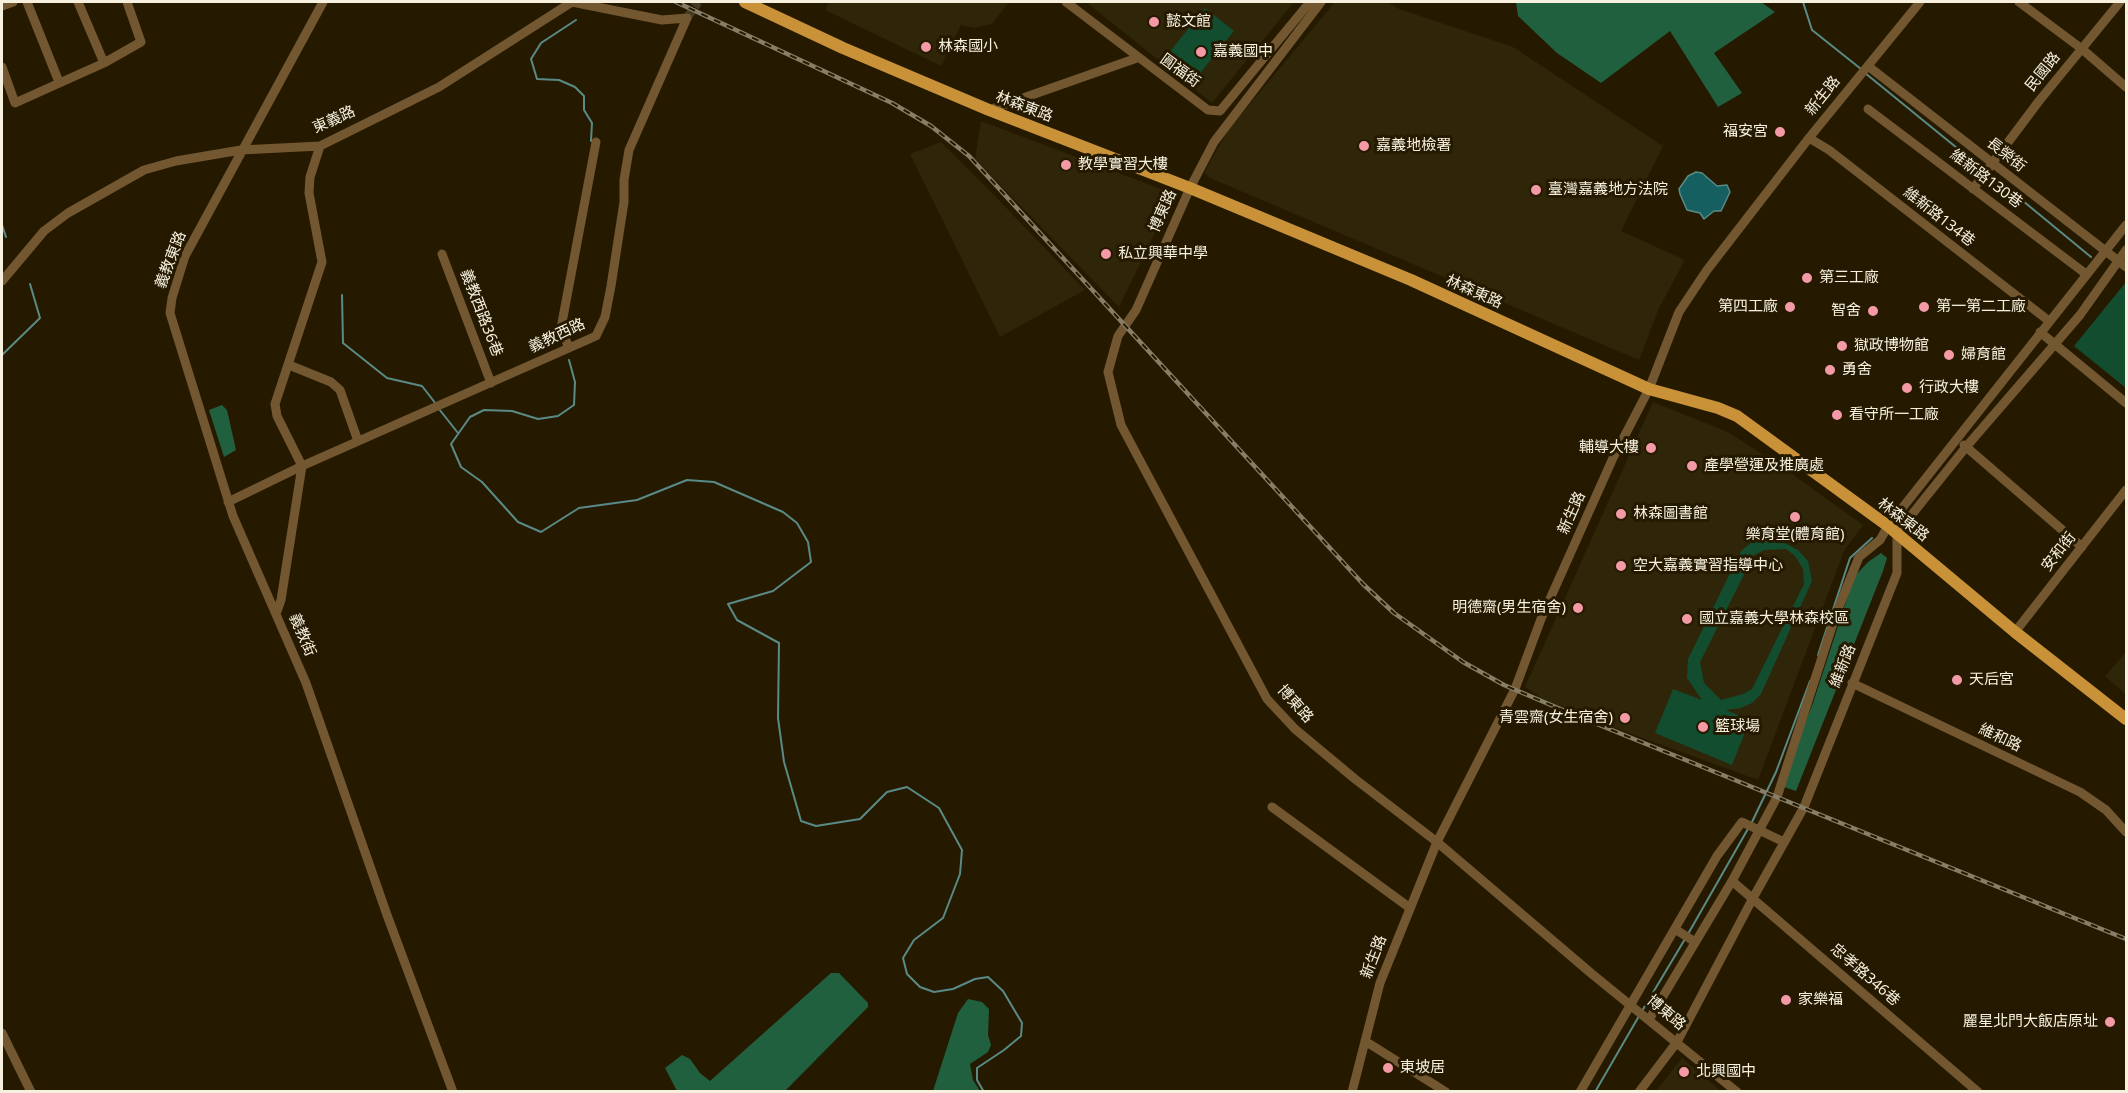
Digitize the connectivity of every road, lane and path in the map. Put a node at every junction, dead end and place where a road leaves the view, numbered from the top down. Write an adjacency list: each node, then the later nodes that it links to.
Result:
1 (13, 2): 14 (street)
2 (27, 2): 21 (street)
3 (78, 2): 18 (street)
4 (127, 2): 18 (street)
5 (323, 2): 28 (street, 義教東路)
6 (570, 2): 15 (street, 東義路); 27 (street, 東義路)
7 (745, 2): 24 (main road, 林森東路)
8 (1066, 2): 17 (street)
9 (1310, 2): 17 (street, 圓福街)
10 (1321, 2): 30 (street)
11 (1920, 2): 20 (street, 新生路)
12 (2019, 2): 16 (street)
13 (2120, 2): 16 (street, 民國路)
14 (2, 6)
15 (687, 18): 42 (street, 義教西路)
16 (2082, 49): 22 (street); 29 (street, 民國路)
17 (1137, 58): 24 (street, 圓福街)
18 (104, 63): 21 (street)
19 (2, 67): 21 (street)
20 (1865, 70): 25 (street, 新生路); 29 (street, 長榮街)
21 (59, 82)
22 (2127, 87)
23 (1868, 109): 31 (street, 維新路130巷)
24 (989, 110): 30 (main road, 林森東路)
25 (1809, 138): 39 (street, 維新路134巷); 45 (street, 新生路)
26 (596, 142): 42 (street)
27 (320, 146): 28 (street, 東義路); 43 (street)
28 (241, 150): 38 (street, 東義路); 52 (street, 義教東路)
29 (1992, 163): 31 (street, 民國路); 34 (street, 長榮街)
30 (1190, 188): 45 (main road, 林森東路); 62 (street, 博東路)
31 (1973, 189): 37 (street, 維新路130巷)
32 (2127, 225): 34 (street)
33 (2127, 250): 36 (street)
34 (2106, 252): 36 (street, 長榮街); 37 (street)
35 (442, 254): 44 (street, 義教西路36巷)
36 (2123, 264): 41 (street)
37 (2086, 274): 39 (street)
38 (2, 281)
39 (2049, 321): 40 (street)
40 (2040, 332): 41 (street); 47 (street)
41 (2055, 344): 46 (street); 49 (street)
42 (569, 348): 44 (street, 義教西路)
43 (289, 364): 48 (street); 50 (street)
44 (491, 383): 48 (street, 義教西路)
45 (1649, 388): 53 (main road, 林森東路); 62 (street, 新生路)
46 (2127, 403)
47 (1956, 438): 49 (street); 53 (street)
48 (358, 441): 50 (street, 義教西路)
49 (1966, 447): 53 (street); 54 (street)
50 (302, 466): 52 (street, 義教西路); 55 (street, 義教街)
51 (2127, 490): 54 (street, 安和街)
52 (228, 502): 55 (street, 義教東路)
53 (1892, 529): 56 (main road, 林森東路); 57 (street, 維新路); 60 (street)
54 (2082, 548): 56 (street, 安和街)
55 (276, 614): 75 (street, 義教街)
56 (2015, 632): 58 (main road, 林森東路)
57 (1852, 683): 61 (street, 維和路); 63 (street, 維新路)
58 (2127, 719)
59 (1272, 807): 66 (street)
60 (1757, 831): 63 (street); 64 (street); 67 (street)
61 (2127, 832)
62 (1437, 842): 66 (street, 新生路); 69 (street, 博東路)
63 (1784, 842): 65 (street, 維新路)
64 (1732, 881): 65 (street, 忠孝路346巷); 68 (street)
65 (1753, 898): 73 (street, 維新路); 81 (street, 忠孝路346巷)
66 (1410, 908): 72 (street, 新生路)
67 (1676, 929): 68 (street); 69 (street)
68 (1695, 942): 70 (street)
69 (1632, 1005): 70 (street, 博東路); 78 (street)
70 (1650, 1018): 73 (street, 博東路)
71 (2, 1033): 74 (street)
72 (1365, 1041): 76 (street, 新生路); 77 (street)
73 (1677, 1042): 79 (street, 維新路); 80 (street, 博東路)
74 (31, 1092)
75 (453, 1092)
76 (1352, 1092)
77 (1446, 1092)
78 (1580, 1092)
79 (1639, 1092)
80 (1737, 1092)
81 (1978, 1092)

